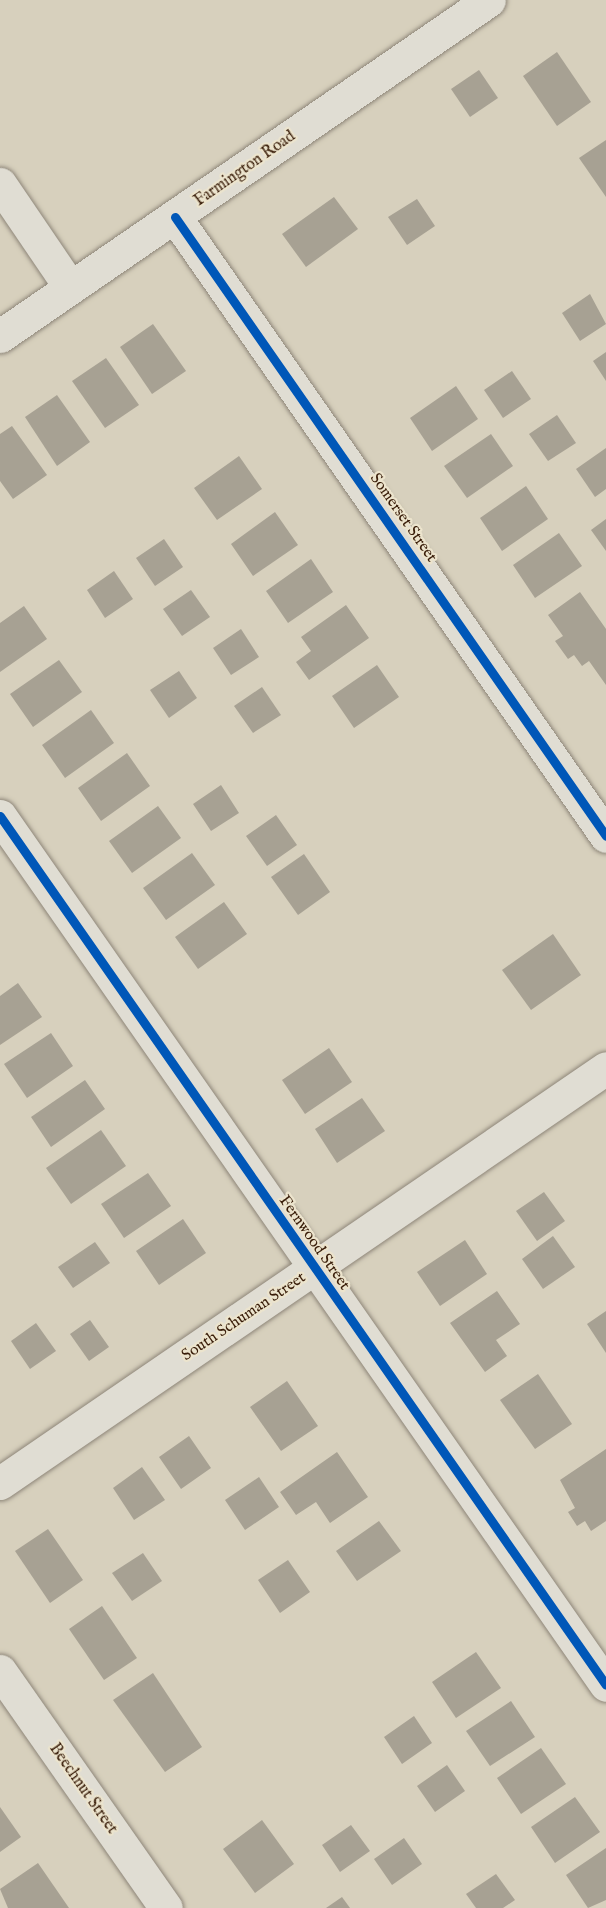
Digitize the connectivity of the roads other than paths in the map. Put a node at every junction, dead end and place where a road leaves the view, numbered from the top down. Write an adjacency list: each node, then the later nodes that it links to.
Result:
1 (489, 0): 3 (street, Farmington Road)
2 (0, 184): 4 (street)
3 (175, 217): 4 (street, Farmington Road); 7 (street, Somerset Street)
4 (70, 287): 5 (street, Farmington Road)
5 (0, 336)
6 (0, 816): 9 (street, Fernwood Street)
7 (606, 836)
8 (606, 1068): 9 (street, South Schuman Street)
9 (314, 1269): 10 (street, South Schuman Street); 12 (street, Fernwood Street)
10 (0, 1483)
11 (0, 1671): 13 (street, Beechnut Street)
12 (606, 1685)
13 (166, 1908)

